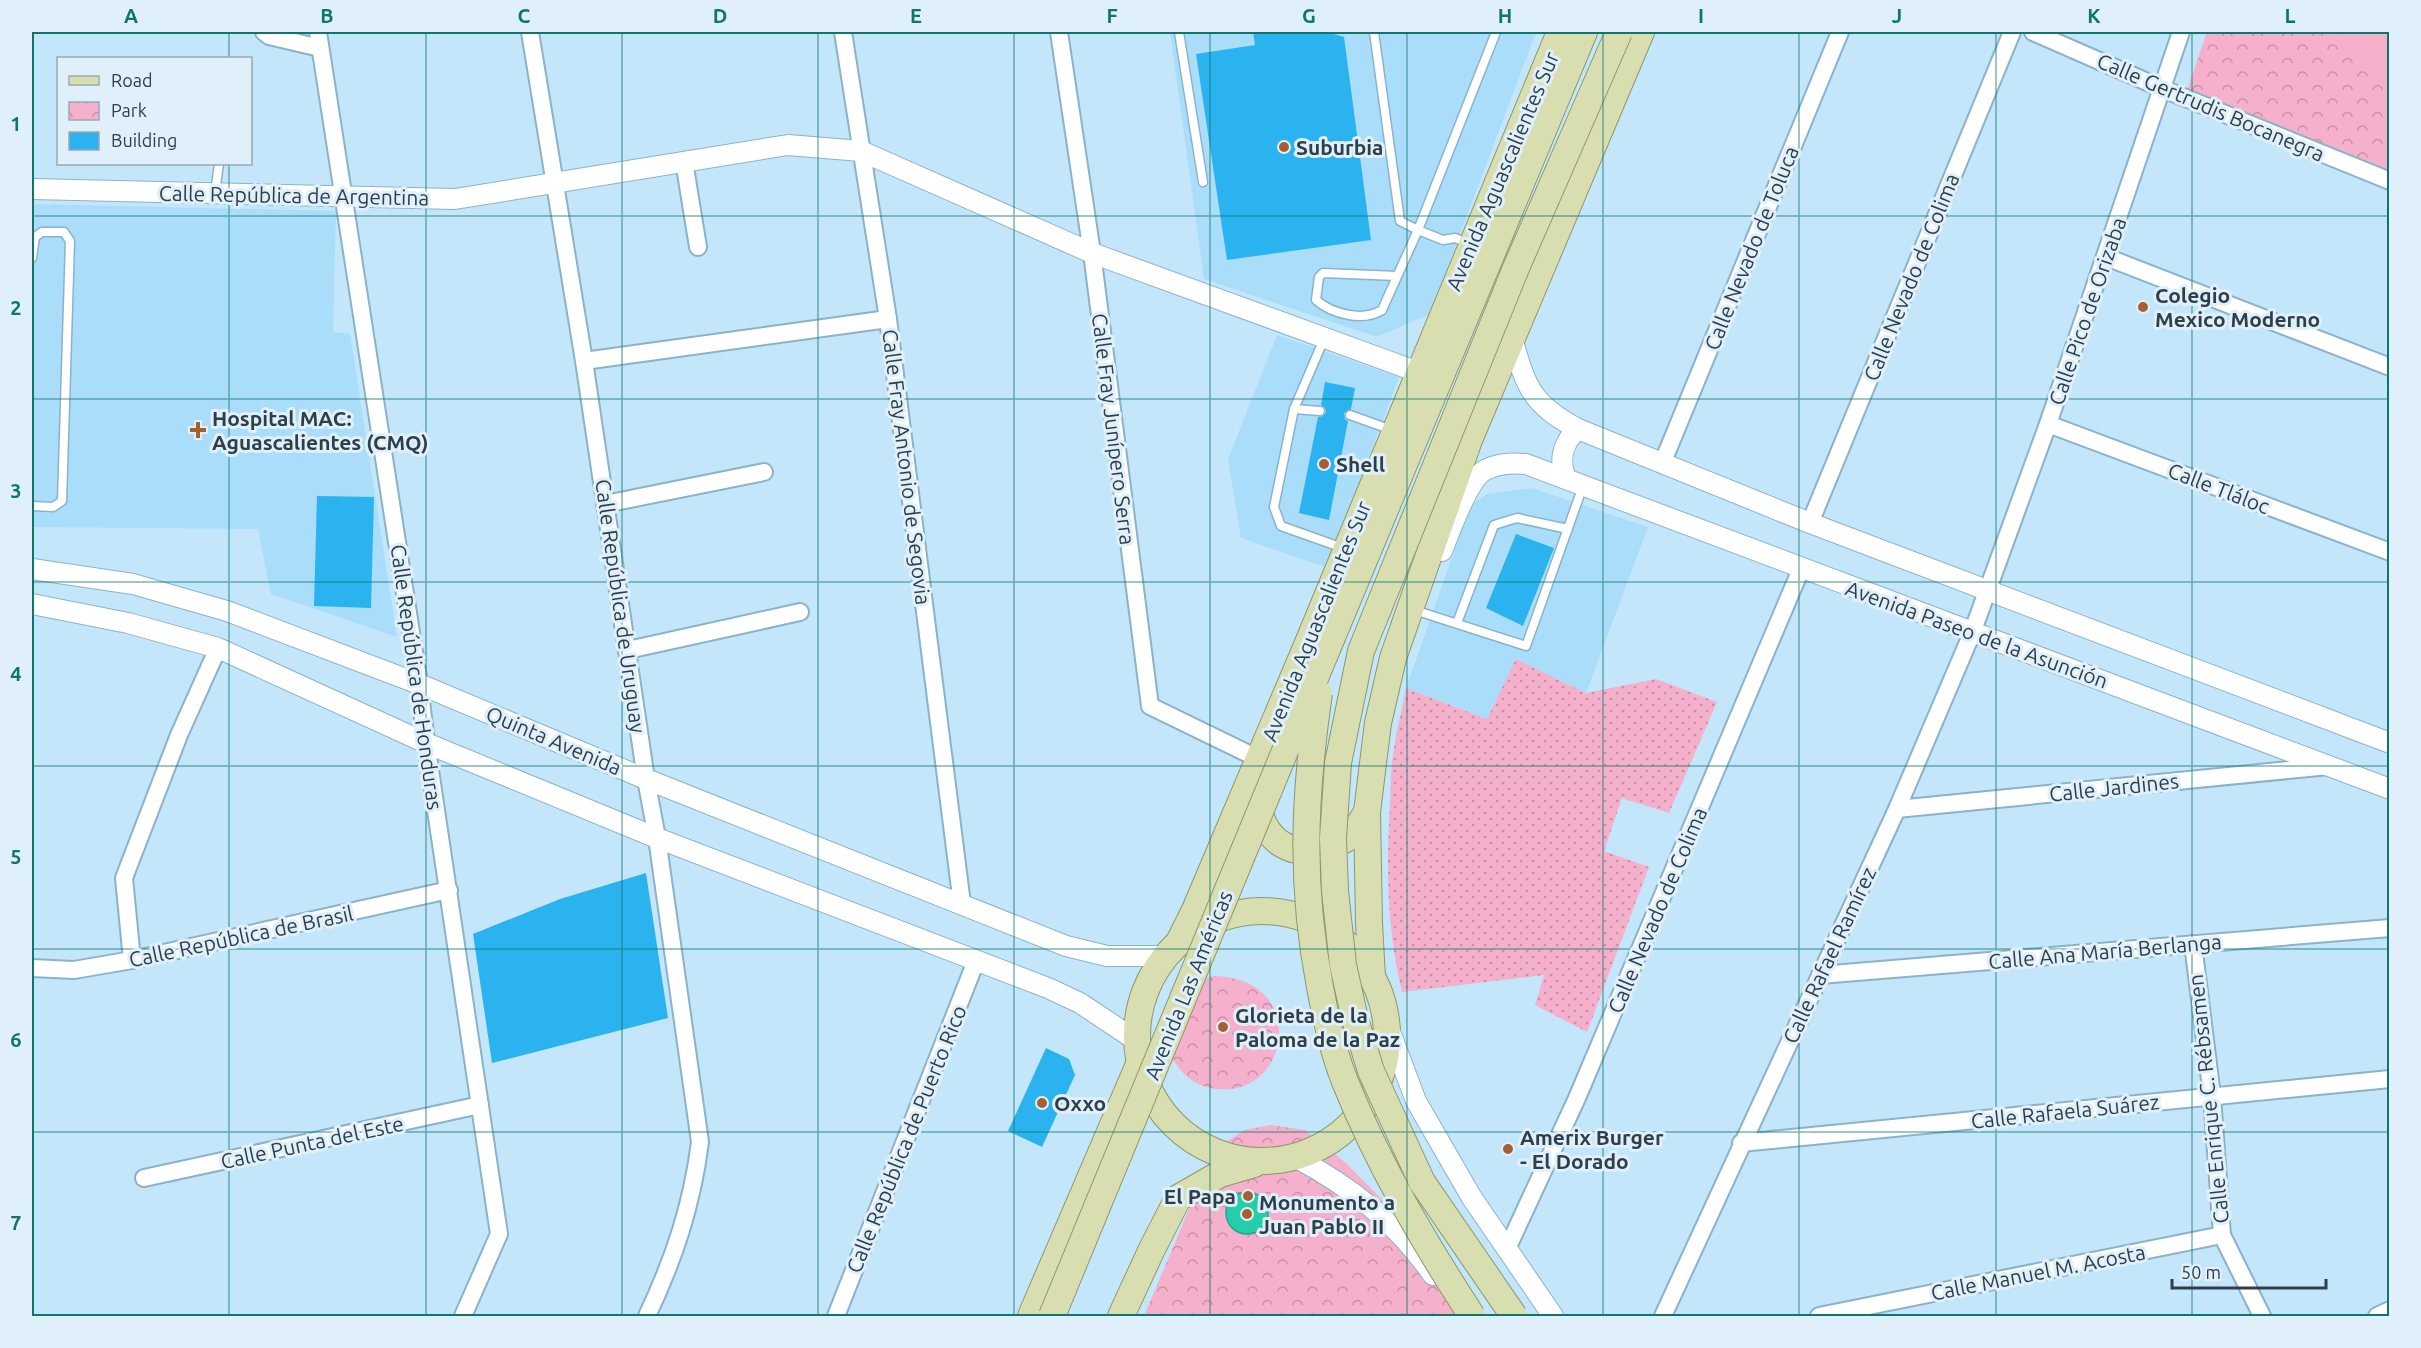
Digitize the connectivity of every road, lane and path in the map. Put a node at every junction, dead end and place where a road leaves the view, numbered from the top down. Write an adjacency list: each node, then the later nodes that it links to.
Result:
1 (264, 32): 16 (street)
2 (530, 32): 23 (street, Calle República de Uruguay)
3 (843, 32): 18 (street, Calle Fray Antonio de Segovia)
4 (1059, 32): 30 (street, Calle Fray Junípero Serra)
5 (1179, 32): 22 (lane)
6 (1374, 32): 27 (lane)
7 (1496, 32): 27 (lane)
8 (1560, 32): 28 (main road, Avenida Aguascalientes Sur)
9 (1584, 32): 65 (main road, Avenida Aguascalientes Sur)
10 (1619, 32): 106 (main road, bridge)
11 (1641, 32): 35 (main road)
12 (1840, 32): 46 (street, Calle Nevado de Toluca)
13 (2012, 32): 51 (street, Calle Nevado de Colima)
14 (2032, 32): 17 (street, Calle Gertrudis Bocanegra)
15 (2181, 32): 17 (street, Calle Pico de Orizaba)
16 (319, 40): 26 (street, Calle República de Honduras)
17 (2161, 88): 21 (street, Calle Gertrudis Bocanegra); 31 (street, Calle Pico de Orizaba)
18 (861, 151): 19 (street, Calle República de Argentina); 30 (street, Calle República de Argentina); 34 (street, Calle Fray Antonio de Segovia)
19 (684, 161): 23 (street, Calle República de Argentina); 29 (street)
20 (219, 165): 25 (lane)
21 (2390, 181)
22 (1203, 182)
23 (555, 183): 26 (street, Calle República de Argentina); 37 (street, Calle República de Uruguay)
24 (32, 189): 25 (street, Calle República de Argentina)
25 (215, 192): 26 (street, Calle República de Argentina)
26 (344, 198): 66 (street, Calle República de Honduras)
27 (1418, 230): 28 (lane); 33 (lane)
28 (1472, 244): 39 (main road, Avenida Aguascalientes Sur)
29 (698, 247)
30 (1092, 253): 36 (street, Calle República de Argentina); 69 (street, Calle Fray Junípero Serra)
31 (2106, 257): 38 (street); 43 (street, Calle Pico de Orizaba)
32 (32, 258): 50 (lane)
33 (1397, 276): 33 (lane)
34 (888, 319): 37 (street); 77 (street, Calle Fray Antonio de Segovia)
35 (1512, 338): 44 (street, Avenida Paseo de la Asunción); 59 (main road)
36 (1324, 339): 39 (street, Calle República de Argentina); 40 (lane)
37 (584, 361): 49 (street, Calle República de Uruguay)
38 (2390, 367)
39 (1418, 372): 45 (main road, Avenida Aguascalientes Sur)
40 (1294, 409): 41 (lane); 53 (lane)
41 (1320, 411)
42 (1350, 415): 45 (lane)
43 (2048, 424): 54 (street, Calle Tláloc); 57 (street, Calle Pico de Orizaba)
44 (1578, 429): 46 (street, Avenida Paseo de la Asunción); 48 (street)
45 (1394, 431): 53 (main road, Avenida Aguascalientes Sur)
46 (1662, 464): 51 (street, Avenida Paseo de la Asunción)
47 (764, 472): 49 (street)
48 (1574, 482): 52 (lane); 55 (street, Avenida Paseo de la Asunción); 59 (street, Avenida Paseo de la Asunción)
49 (606, 504): 64 (street, Calle República de Uruguay)
50 (32, 506)
51 (1810, 523): 57 (street, Avenida Paseo de la Asunción)
52 (1568, 529): 61 (lane); 61 (lane)
53 (1347, 549): 69 (main road, Avenida Aguascalientes Sur)
54 (2390, 552)
55 (1801, 568): 62 (street, Avenida Paseo de la Asunción); 96 (street, Calle Nevado de Colima)
56 (32, 569): 66 (street, Quinta Avenida)
57 (1989, 590): 62 (street, Calle Rafael Ramírez); 68 (street, Avenida Paseo de la Asunción)
58 (32, 604): 63 (street)
59 (1412, 606): 61 (lane); 74 (main road)
60 (800, 612): 64 (street)
61 (1457, 623)
62 (1972, 633): 70 (street, Avenida Paseo de la Asunción); 73 (street, Calle Rafael Ramírez)
63 (218, 648): 67 (street); 81 (street)
64 (628, 650): 71 (street, Calle República de Uruguay)
65 (1324, 654): 102 (main road, Avenida Las Américas, bridge); 105 (main road, Avenida Aguascalientes Sur, bridge)
66 (420, 684): 67 (street, Calle República de Honduras); 71 (street, Quinta Avenida)
67 (426, 743): 75 (street); 76 (street, Calle República de Honduras)
68 (2390, 743)
69 (1259, 759): 74 (main road); 80 (main road, Avenida Aguascalientes Sur)
70 (2331, 766): 72 (street, Avenida Paseo de la Asunción); 73 (street, Calle Jardines)
71 (646, 779): 75 (street, Calle República de Uruguay); 77 (street, Quinta Avenida)
72 (2390, 789)
73 (1897, 809): 84 (street, Calle Rafael Ramírez)
74 (1367, 812): 85 (main road)
75 (657, 838): 82 (street); 99 (street, Calle República de Uruguay)
76 (449, 890): 81 (street, Calle República de Brasil); 90 (street, Calle República de Honduras)
77 (962, 904): 80 (street, Quinta Avenida)
78 (2390, 928): 79 (street, Calle Ana María Berlanga)
79 (2193, 944): 84 (street, Calle Ana María Berlanga); 89 (street, Calle Enrique C. Rébsamen)
80 (1172, 949): 85 (main road, Avenida Aguascalientes Sur); 87 (main road, Avenida Aguascalientes Sur)
81 (132, 960): 83 (street, Calle República de Brasil)
82 (976, 961): 87 (street); 100 (street, Calle República de Puerto Rico)
83 (32, 969)
84 (1820, 975): 91 (street, Calle Rafael Ramírez)
85 (1372, 978): 86 (main road, Avenida Aguascalientes Sur)
86 (1386, 1021): 92 (main road, Avenida Aguascalientes Sur); 96 (street, Avenida Aguascalientes Sur)
87 (1138, 1052): 93 (main road, Avenida Aguascalientes Sur); 101 (main road, Avenida Aguascalientes Sur)
88 (2390, 1079): 89 (street, Calle Rafaela Suárez)
89 (2212, 1096): 91 (street, Calle Rafaela Suárez); 95 (street, Calle Enrique C. Rébsamen)
90 (480, 1105): 94 (street, Calle Punta del Este); 98 (street, Calle República de Honduras)
91 (1741, 1143): 108 (street, Calle Rafael Ramírez)
92 (1295, 1157): 93 (main road, Avenida Aguascalientes Sur); 104 (street)
93 (1260, 1162): 103 (main road, Avenida Aguascalientes Sur)
94 (144, 1178)
95 (2222, 1235): 109 (street, Calle Manuel M. Acosta); 110 (street, Calle Enrique C. Rébsamen)
96 (1507, 1249): 107 (street, Avenida Aguascalientes Sur)
97 (2390, 1310): 111 (street)
98 (463, 1317)
99 (647, 1317)
100 (836, 1317)
101 (1031, 1317)
102 (1052, 1317)
103 (1121, 1317)
104 (1461, 1317)
105 (1472, 1317)
106 (1514, 1317)
107 (1553, 1317)
108 (1663, 1317)
109 (1819, 1317)
110 (2262, 1317)
111 (2377, 1317)

